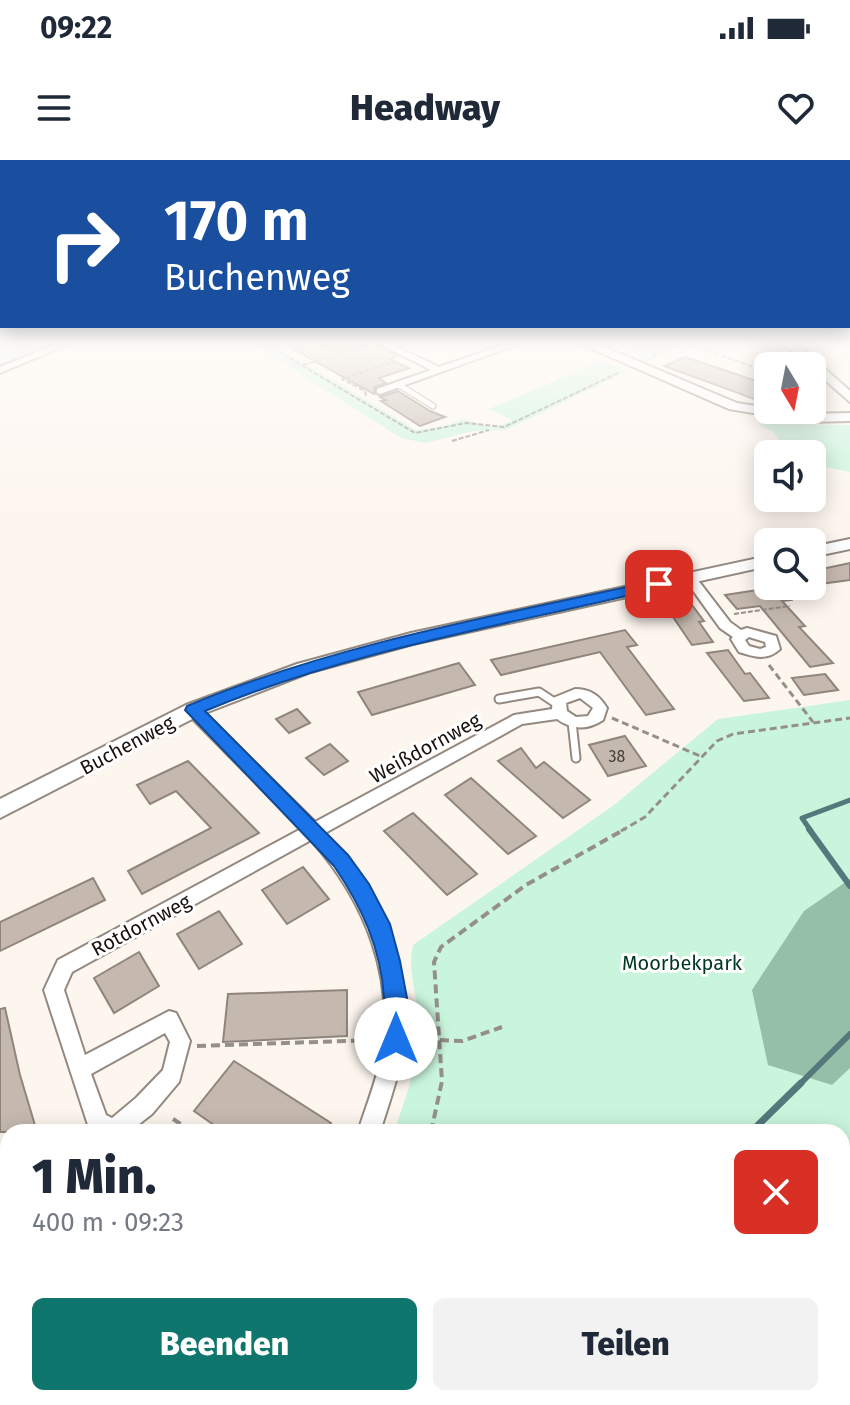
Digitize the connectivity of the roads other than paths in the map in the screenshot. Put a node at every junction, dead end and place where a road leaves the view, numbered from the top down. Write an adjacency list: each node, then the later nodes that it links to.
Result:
1 (427, 402): 3 (lane)
2 (725, 402): 5 (street)
3 (433, 406)
4 (850, 408): 6 (street)
5 (754, 409)
6 (826, 409)
7 (850, 417): 8 (street)
8 (826, 418)
9 (850, 544): 10 (street)
10 (826, 549)
11 (754, 564): 12 (street, Buchenweg)
12 (690, 578): 13 (street); 15 (street, Buchenweg)
13 (761, 654)
14 (499, 699): 16 (lane)
15 (193, 710): 18 (street, Buchenweg); 19 (street)
16 (563, 713): 16 (street, Weißdornweg); 17 (lane); 19 (street, Weißdornweg)
17 (576, 758)
18 (0, 809)
19 (313, 832): 20 (street, Rotdornweg); 23 (street)
20 (79, 1069): 21 (street, Rotdornweg); 22 (street, Rotdornweg)
21 (100, 1124)
22 (122, 1124)
23 (372, 1124)

